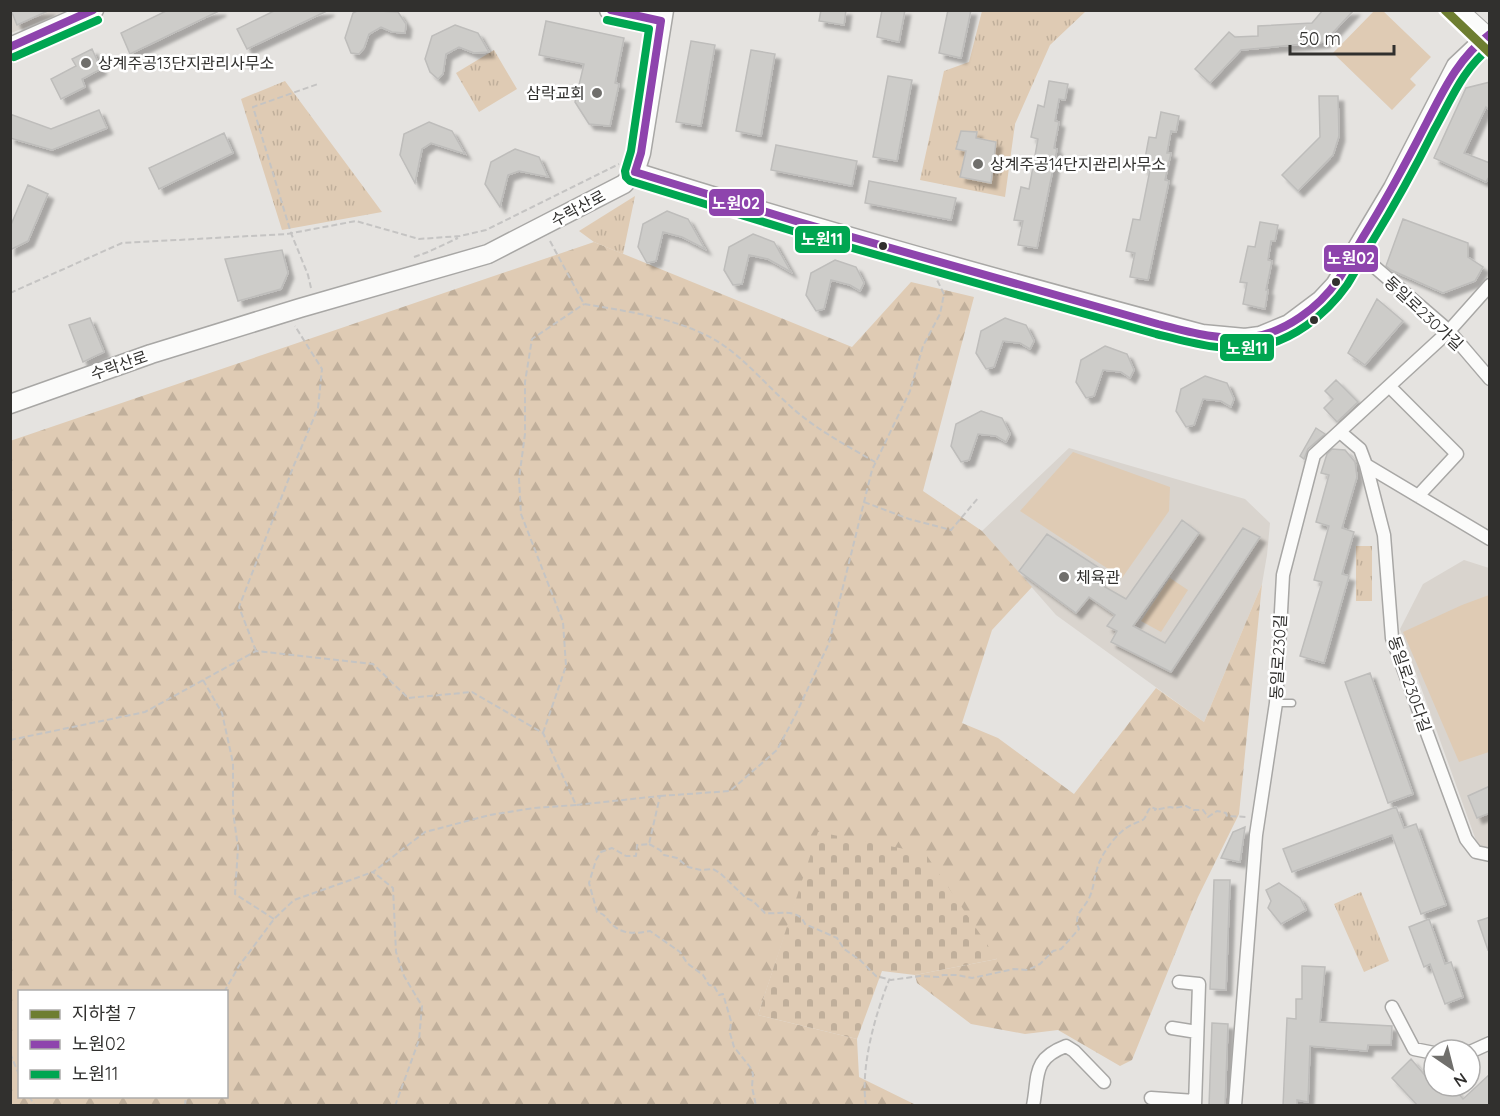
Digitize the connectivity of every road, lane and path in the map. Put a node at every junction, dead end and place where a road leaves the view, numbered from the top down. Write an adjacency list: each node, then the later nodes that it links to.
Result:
1 (94, 10): 6 (street)
2 (609, 10): 4 (street)
3 (1457, 10): 5 (main road)
4 (662, 16): 8 (street)
5 (1488, 37): 13 (street)
6 (10, 47)
7 (318, 84): 11 (path)
8 (641, 153): 9 (street); 12 (path)
9 (635, 172): 10 (street, 수락산로); 14 (street)
10 (543, 227): 19 (path); 20 (street, 수락산로)
11 (291, 233): 12 (path); 17 (path); 18 (path)
12 (460, 236): 15 (path)
13 (1356, 250): 14 (street); 21 (street, 동일로230가길)
14 (927, 259): 26 (path)
15 (407, 260)
16 (1490, 285): 21 (street, 동일로230길)
17 (312, 291)
18 (10, 293)
19 (584, 304): 26 (path); 36 (path)
20 (286, 312): 24 (street, 수락산로); 32 (path)
21 (1449, 331): 22 (street, 동일로230가길); 23 (street, 동일로230길)
22 (1490, 379)
23 (1389, 386): 25 (street, 동일로230길); 28 (street)
24 (10, 404)
25 (1340, 432): 27 (street, 동일로230다길); 34 (street, 동일로230길)
26 (875, 462): 30 (path)
27 (1366, 465): 28 (street); 42 (street, 동일로230다길)
28 (1418, 496): 31 (street)
29 (979, 497): 30 (path)
30 (864, 502): 38 (path)
31 (1490, 538)
32 (256, 651): 33 (path); 36 (path)
33 (204, 680): 37 (path); 44 (path)
34 (1276, 703): 35 (lane); 40 (street, 동일로230길)
35 (1292, 703)
36 (543, 733): 39 (path)
37 (10, 740)
38 (660, 796): 39 (path); 41 (path)
39 (576, 805): 43 (path)
40 (1257, 821): 45 (path); 61 (street, 동일로230길)
41 (649, 844): 45 (path); 58 (path)
42 (1490, 855)
43 (373, 872): 44 (path); 57 (path)
44 (274, 919): 47 (path)
45 (889, 980): 59 (path)
46 (1179, 982): 50 (street)
47 (225, 990)
48 (1392, 1007): 51 (street)
49 (1172, 1028): 50 (street)
50 (1197, 1032): 56 (street)
51 (1422, 1051)
52 (10, 1053): 53 (path)
53 (18, 1072)
54 (1104, 1083): 60 (street)
55 (1151, 1098): 56 (street)
56 (1195, 1103)
57 (395, 1106)
58 (756, 1106)
59 (866, 1106)
60 (1033, 1106)
61 (1235, 1106)

